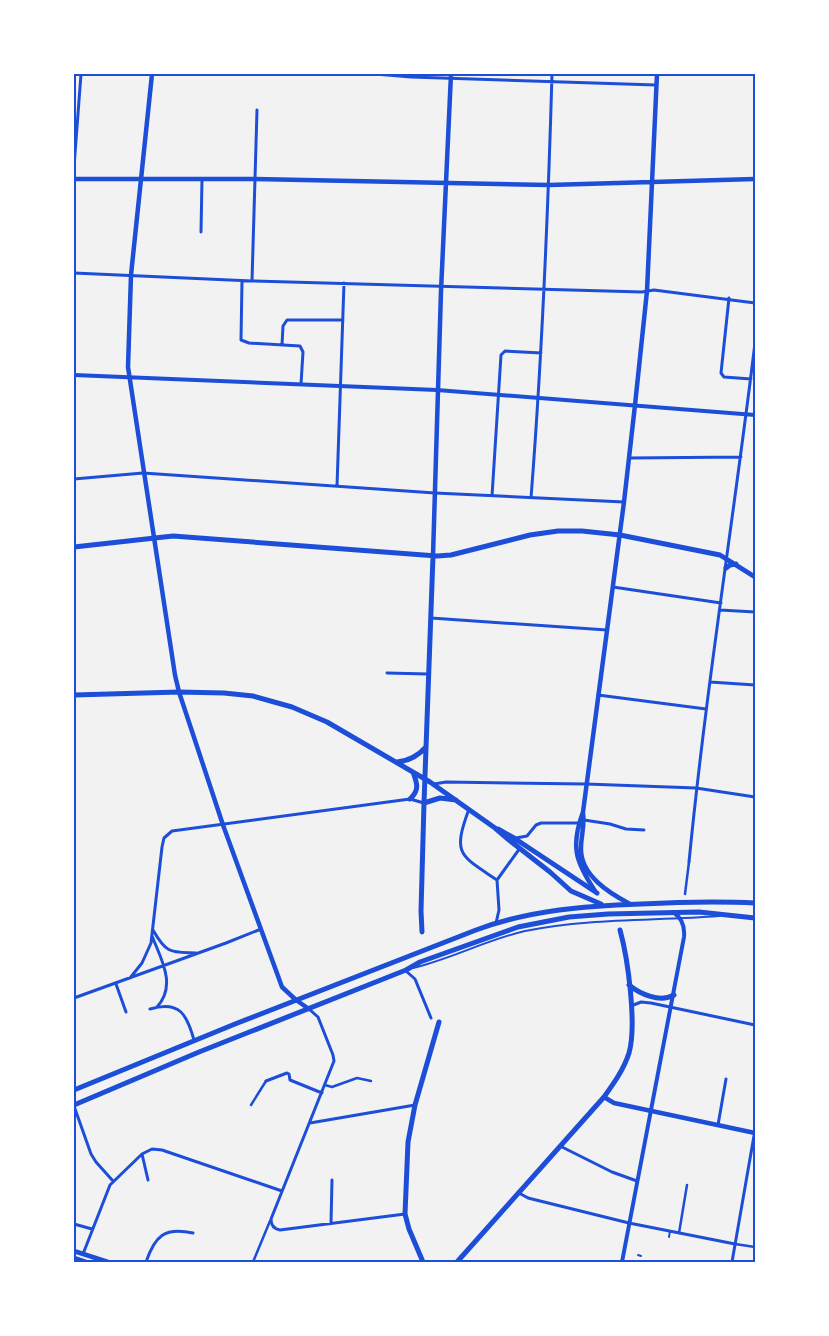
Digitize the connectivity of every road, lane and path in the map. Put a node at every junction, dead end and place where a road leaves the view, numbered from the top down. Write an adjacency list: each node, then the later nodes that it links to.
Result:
1 (81, 74): 13 (street)
2 (152, 74): 15 (main road)
3 (375, 74): 7 (street)
4 (488, 74): 9 (street)
5 (552, 74): 10 (street)
6 (657, 74): 11 (main road)
7 (411, 75): 8 (street)
8 (451, 76): 9 (street); 19 (main road)
9 (488, 79): 10 (street)
10 (552, 81): 11 (street); 21 (street)
11 (656, 85): 20 (main road)
12 (257, 110): 17 (street)
13 (74, 167)
14 (74, 179): 15 (main road)
15 (140, 179): 16 (main road); 24 (main road)
16 (202, 179): 17 (main road); 22 (street)
17 (255, 179): 19 (main road); 26 (street)
18 (755, 179): 20 (main road)
19 (446, 182): 21 (main road); 28 (main road)
20 (651, 182): 21 (main road); 30 (main road)
21 (549, 185): 29 (street)
22 (201, 232)
23 (74, 273): 24 (street)
24 (131, 276): 25 (street); 38 (main road)
25 (242, 281): 26 (street); 35 (street)
26 (252, 281): 27 (street)
27 (344, 283): 28 (street); 33 (street)
28 (441, 285): 29 (street); 42 (main road)
29 (544, 289): 30 (street); 36 (street)
30 (646, 291): 31 (street); 45 (main road)
31 (729, 298): 32 (street); 39 (street)
32 (755, 303)
33 (342, 320): 35 (street); 41 (street)
34 (755, 343): 39 (street)
35 (282, 345): 40 (street)
36 (541, 354): 43 (street); 44 (street)
37 (74, 375): 38 (street)
38 (128, 378): 40 (street); 50 (main road)
39 (751, 379): 46 (street)
40 (302, 384): 41 (street)
41 (340, 386): 42 (street); 52 (street)
42 (437, 390): 43 (street); 53 (main road)
43 (498, 394): 44 (street); 54 (street)
44 (539, 397): 45 (street); 55 (street)
45 (635, 405): 46 (street); 49 (main road)
46 (746, 415): 47 (street); 48 (street)
47 (755, 415)
48 (741, 457): 49 (street); 61 (street)
49 (630, 458): 56 (main road)
50 (143, 474): 51 (street); 52 (street); 58 (main road)
51 (74, 479)
52 (338, 486): 53 (street)
53 (435, 493): 54 (street); 60 (main road)
54 (492, 496): 55 (street)
55 (531, 498): 56 (street)
56 (624, 502): 57 (main road)
57 (620, 535): 60 (main road); 61 (main road); 65 (main road)
58 (153, 538): 59 (main road); 60 (main road); 75 (main road)
59 (74, 547)
60 (433, 556): 69 (main road)
61 (728, 558): 62 (main road); 63 (street)
62 (736, 564): 63 (main road); 64 (main road)
63 (726, 568): 66 (street)
64 (755, 577)
65 (613, 587): 66 (street); 70 (main road)
66 (721, 603): 67 (street)
67 (720, 610): 68 (street); 73 (street)
68 (755, 612)
69 (431, 618): 70 (street); 72 (main road)
70 (607, 630): 76 (main road)
71 (387, 673): 72 (street)
72 (429, 674): 79 (main road)
73 (710, 682): 74 (street); 78 (street)
74 (755, 685)
75 (179, 692): 77 (main road); 80 (main road); 92 (main road)
76 (598, 694): 78 (street); 84 (main road)
77 (74, 696)
78 (706, 709): 85 (street)
79 (426, 746): 80 (main road); 82 (main road)
80 (397, 762): 81 (main road)
81 (413, 772): 82 (main road); 87 (main road)
82 (425, 778): 83 (main road); 89 (main road)
83 (434, 784): 84 (street); 88 (main road)
84 (586, 784): 85 (street); 91 (main road)
85 (696, 788): 86 (street); 97 (street)
86 (755, 798)
87 (410, 799): 89 (street); 92 (street)
88 (459, 801): 89 (main road); 90 (main road)
89 (424, 803): 112 (main road)
90 (469, 808): 93 (main road); 98 (street)
91 (581, 822): 94 (street); 95 (street); 99 (main road); 102 (main road)
92 (223, 825): 109 (main road); 110 (street)
93 (495, 828): 95 (main road); 96 (main road)
94 (644, 830)
95 (514, 838): 99 (main road)
96 (520, 848): 98 (street); 103 (main road)
97 (689, 862): 100 (street)
98 (497, 880): 108 (street)
99 (596, 893)
100 (686, 894)
101 (755, 903): 102 (main road)
102 (630, 904): 103 (main road)
103 (604, 905): 108 (main road)
104 (672, 912): 105 (main road); 107 (street); 115 (main road)
105 (726, 916): 106 (main road); 107 (lane)
106 (755, 918)
107 (681, 919): 115 (lane); 119 (street)
108 (496, 923): 121 (main road)
109 (262, 929): 114 (street); 121 (main road)
110 (153, 930): 113 (street); 114 (street)
111 (620, 930): 118 (main road)
112 (422, 932)
113 (152, 935): 116 (street); 123 (street)
114 (199, 953): 116 (street)
115 (406, 970): 126 (main road); 128 (street)
116 (130, 978): 117 (street)
117 (116, 984): 120 (street); 127 (street)
118 (629, 985): 119 (main road); 122 (main road)
119 (674, 995): 124 (street)
120 (74, 998)
121 (296, 1000): 126 (main road); 131 (main road)
122 (631, 1006): 124 (street); 138 (main road)
123 (157, 1007): 125 (street); 131 (street)
124 (671, 1007): 130 (street); 142 (street)
125 (150, 1009)
126 (309, 1009): 135 (street); 139 (main road)
127 (126, 1012)
128 (431, 1018)
129 (439, 1022): 140 (main road)
130 (755, 1025)
131 (195, 1041): 136 (main road)
132 (726, 1079): 144 (street)
133 (266, 1081): 137 (street); 141 (street)
134 (371, 1081): 135 (street)
135 (325, 1085): 137 (street)
136 (74, 1090)
137 (322, 1093): 143 (street)
138 (604, 1097): 142 (main road); 146 (main road)
139 (74, 1105): 151 (street)
140 (415, 1105): 143 (street); 155 (main road)
141 (251, 1106)
142 (650, 1111): 144 (main road); 150 (street)
143 (309, 1124): 153 (street)
144 (718, 1125): 145 (main road)
145 (755, 1132): 165 (street)
146 (560, 1146): 150 (street); 154 (main road)
147 (142, 1154): 148 (street); 151 (street); 153 (street)
148 (148, 1180)
149 (332, 1180): 157 (street)
150 (637, 1180): 158 (street)
151 (113, 1181): 160 (street)
152 (687, 1185): 163 (street)
153 (282, 1191): 156 (street)
154 (518, 1193): 158 (street); 171 (main road)
155 (405, 1214): 157 (street); 176 (main road)
156 (271, 1219): 157 (street); 175 (street)
157 (331, 1223)
158 (629, 1223): 161 (street); 177 (street)
159 (74, 1224): 160 (street)
160 (92, 1229): 169 (street)
161 (670, 1231): 163 (street); 164 (lane)
162 (193, 1233): 174 (street)
163 (679, 1233): 165 (street)
164 (669, 1237)
165 (735, 1244): 167 (street); 178 (street)
166 (473, 1246): 171 (lane)
167 (755, 1247)
168 (74, 1251): 169 (main road)
169 (83, 1254): 173 (main road)
170 (74, 1258): 172 (main road)
171 (458, 1261)
172 (86, 1262)
173 (108, 1262)
174 (146, 1262)
175 (253, 1262)
176 (423, 1262)
177 (622, 1262)
178 (732, 1262)

